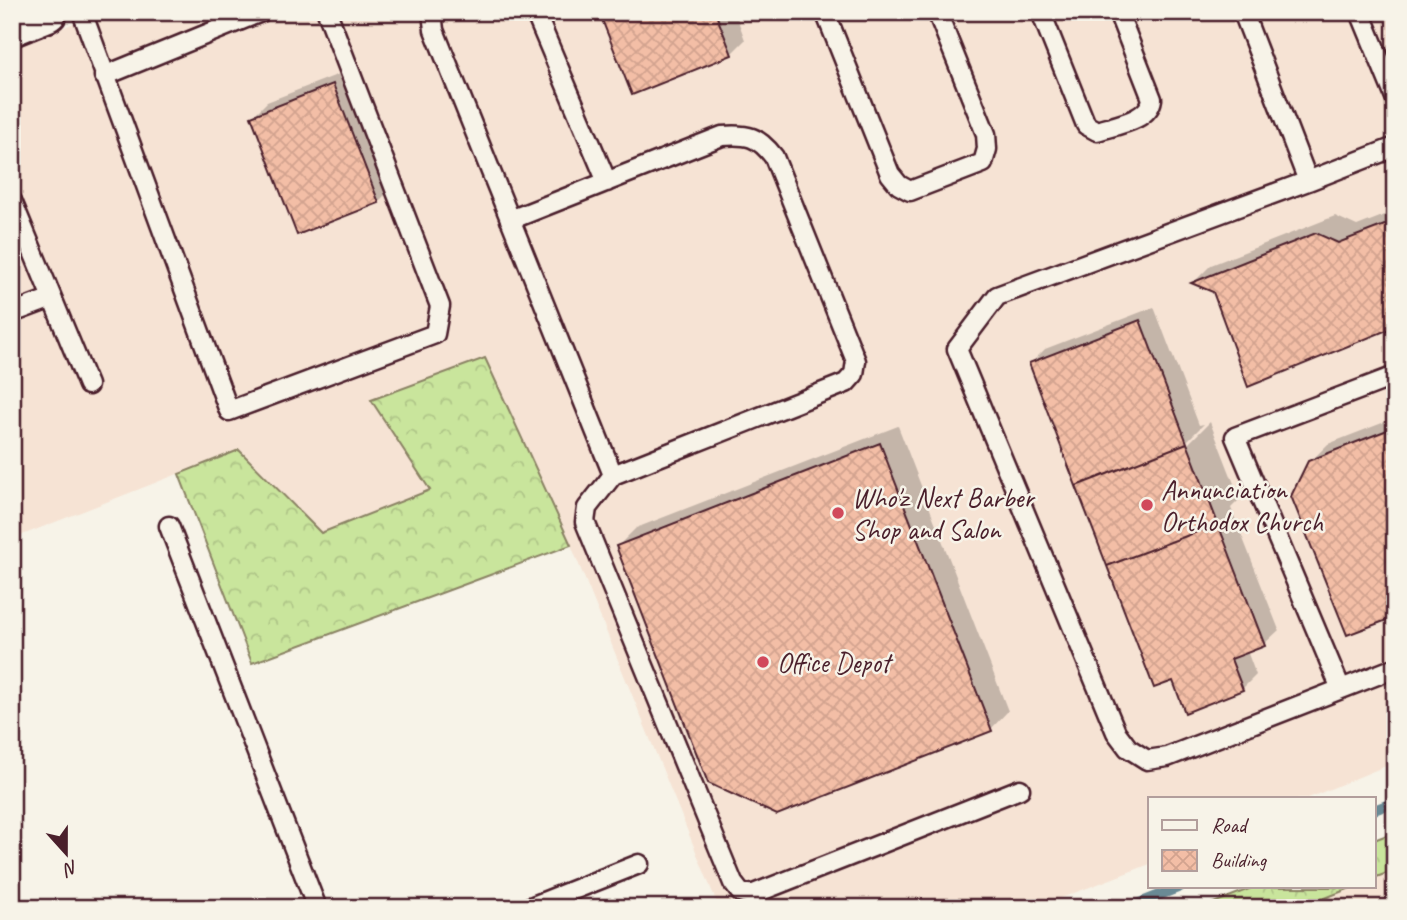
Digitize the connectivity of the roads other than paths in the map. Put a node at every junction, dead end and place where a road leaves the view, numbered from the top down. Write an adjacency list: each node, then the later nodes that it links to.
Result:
1 (47, 12): 13 (main road)
2 (82, 12): 14 (lane)
3 (261, 12): 14 (lane)
4 (327, 12): 14 (lane)
5 (432, 12): 20 (lane)
6 (535, 12): 18 (lane)
7 (825, 12): 8 (lane)
8 (937, 12)
9 (1047, 12): 10 (lane)
10 (1118, 12)
11 (1242, 12): 17 (lane)
12 (1360, 12): 15 (lane)
13 (12, 26)
14 (104, 76)
15 (1395, 97)
16 (1395, 147): 17 (lane)
17 (1308, 181): 28 (lane)
18 (607, 182): 20 (lane); 25 (lane)
19 (12, 201): 21 (lane)
20 (510, 220): 25 (lane)
21 (52, 298): 22 (lane); 24 (lane)
22 (12, 313)
23 (1395, 376): 28 (lane)
24 (88, 385)
25 (612, 475): 29 (lane)
26 (169, 526): 31 (lane)
27 (1395, 668): 28 (lane)
28 (1340, 689)
29 (1020, 789)
30 (639, 864): 32 (lane)
31 (317, 908)
32 (528, 908)

